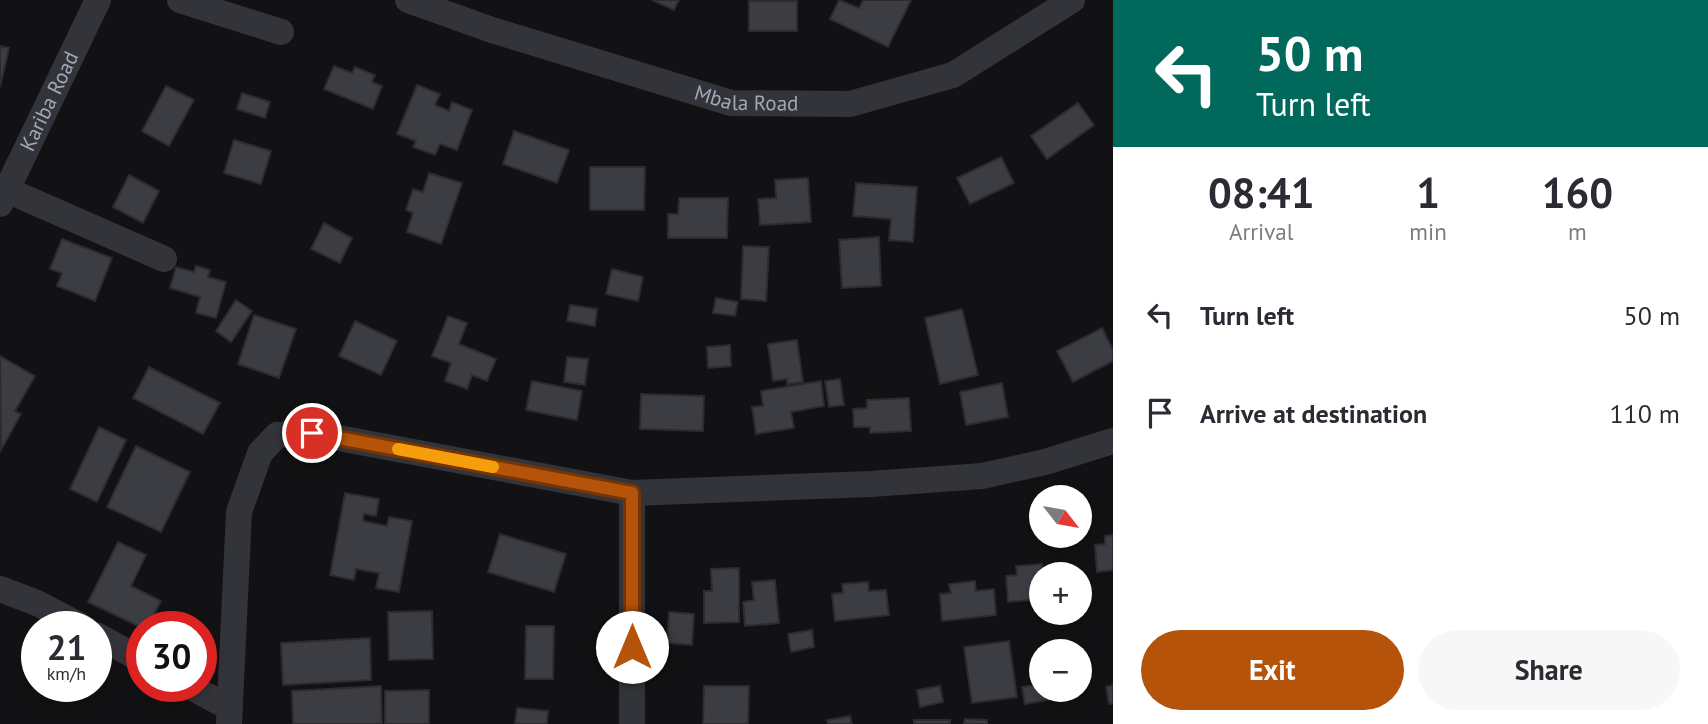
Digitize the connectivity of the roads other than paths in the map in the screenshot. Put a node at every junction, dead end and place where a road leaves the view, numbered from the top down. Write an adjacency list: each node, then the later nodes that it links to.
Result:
1 (98, 0): 6 (street, Kariba Road)
2 (180, 0): 5 (street)
3 (408, 0): 4 (street, Mbala Road)
4 (1072, 0)
5 (281, 32)
6 (3, 197): 7 (street)
7 (164, 259)
8 (1113, 441): 9 (street)
9 (632, 493): 13 (street); 14 (street)
10 (0, 589): 11 (street)
11 (52, 611)
12 (211, 702): 13 (street)
13 (230, 716)
14 (632, 724)

